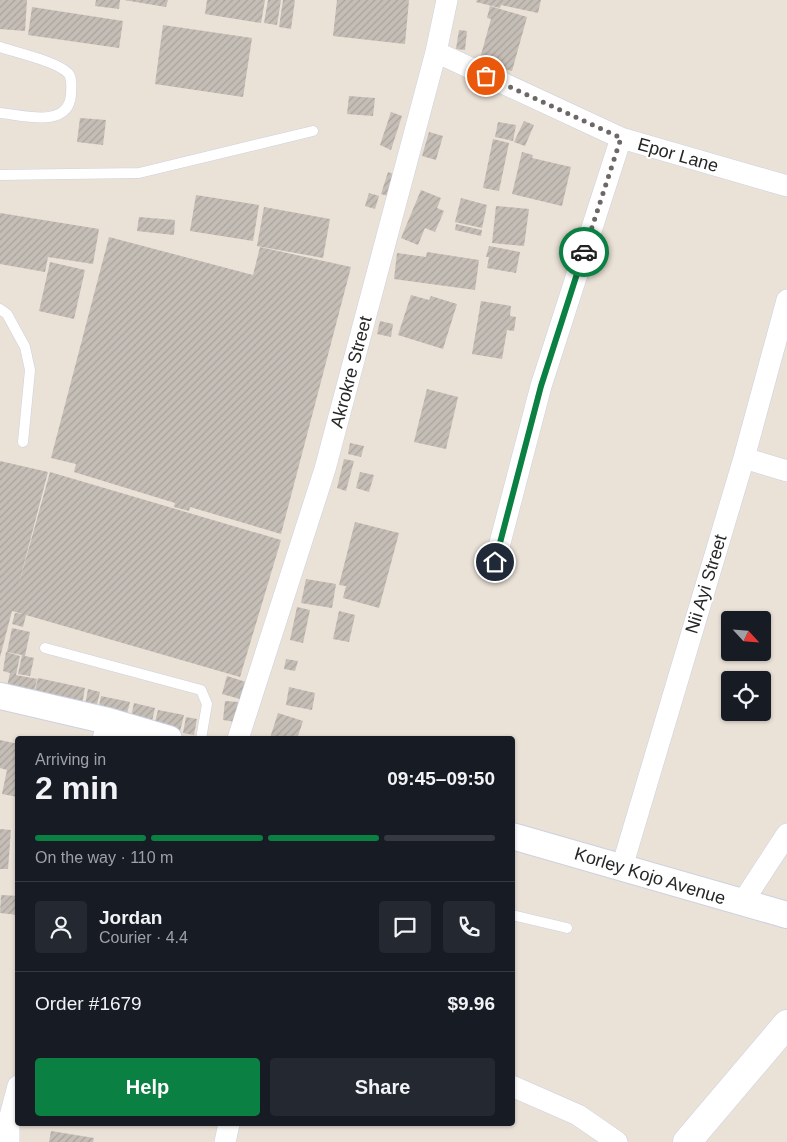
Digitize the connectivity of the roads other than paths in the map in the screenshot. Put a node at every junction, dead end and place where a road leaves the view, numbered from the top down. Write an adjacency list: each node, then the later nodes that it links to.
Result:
1 (447, 0): 3 (street, Akrokre Street)
2 (0, 47): 4 (lane)
3 (436, 52): 6 (street, Epor Lane); 20 (street, Akrokre Street)
4 (0, 113)
5 (313, 131): 7 (lane)
6 (621, 138): 8 (street, Epor Lane); 14 (street)
7 (0, 175)
8 (787, 186)
9 (787, 300): 12 (street, Nii Ayi Street)
10 (0, 309): 11 (lane)
11 (23, 442)
12 (744, 458): 13 (street); 23 (street, Nii Ayi Street)
13 (787, 471)
14 (495, 562)
15 (45, 648): 19 (lane)
16 (0, 696): 17 (street)
17 (106, 730): 18 (street)
18 (148, 736)
19 (202, 736)
20 (239, 736)
21 (787, 834): 24 (street)
22 (515, 837): 23 (street, Korley Kojo Avenue)
23 (622, 867): 24 (street, Korley Kojo Avenue)
24 (742, 903): 25 (street, Korley Kojo Avenue)
25 (787, 915)
26 (515, 916): 27 (lane)
27 (567, 928)
28 (783, 1037): 35 (main road)
29 (515, 1087): 34 (street)
30 (15, 1097): 32 (street)
31 (229, 1126): 33 (street)
32 (9, 1142)
33 (225, 1142)
34 (617, 1142)
35 (687, 1142)

